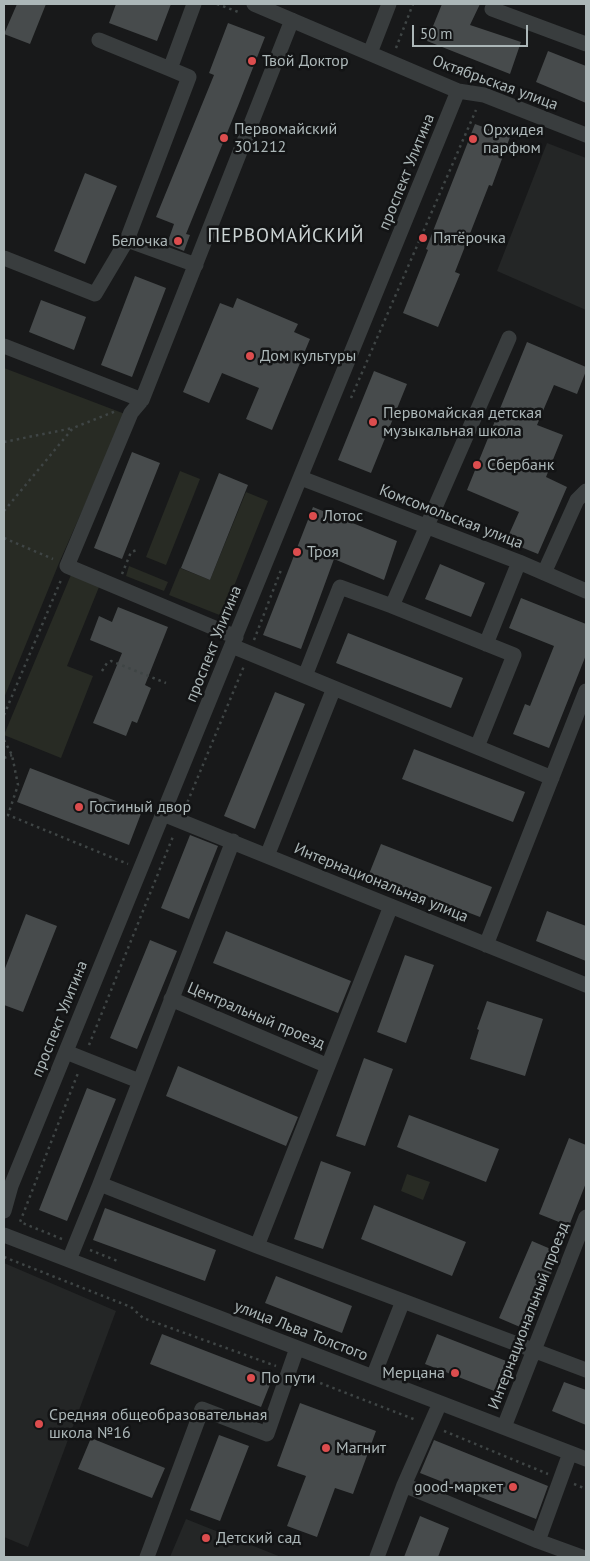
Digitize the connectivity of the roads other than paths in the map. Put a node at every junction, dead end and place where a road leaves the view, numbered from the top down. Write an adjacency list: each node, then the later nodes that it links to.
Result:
1 (194, 4): 9 (street)
2 (254, 4): 5 (street, Октябрьская улица)
3 (390, 4): 8 (street)
4 (494, 4): 7 (street)
5 (292, 20): 8 (street, Октябрьская улица); 14 (street)
6 (99, 40): 9 (street)
7 (586, 44)
8 (370, 53): 10 (street, Октябрьская улица)
9 (170, 69): 12 (street)
10 (458, 91): 11 (street, Октябрьская улица); 18 (street, проспект Улитина)
11 (586, 135)
12 (127, 240): 13 (street); 14 (street)
13 (4, 258)
14 (196, 265): 17 (street)
15 (509, 338): 20 (street)
16 (4, 346): 17 (street)
17 (142, 400): 25 (street)
18 (301, 478): 20 (street, Комсомольская улица); 25 (street, проспект Улитина)
19 (586, 491): 22 (street)
20 (428, 526): 21 (street, Комсомольская улица); 24 (street)
21 (519, 562): 22 (street, Комсомольская улица); 26 (street)
22 (544, 573): 23 (street, Комсомольская улица)
23 (586, 592)
24 (392, 606): 26 (street); 27 (street)
25 (234, 641): 27 (street); 32 (street, проспект Улитина)
26 (486, 644): 30 (street)
27 (305, 676): 28 (street)
28 (334, 688): 30 (street); 34 (street)
29 (586, 691): 31 (street)
30 (477, 746): 31 (street)
31 (552, 778): 36 (street)
32 (163, 814): 33 (street, Интернациональная улица); 39 (street, проспект Улитина)
33 (233, 841): 34 (street, Интернациональная улица); 38 (street)
34 (267, 856): 35 (street, Интернациональная улица)
35 (391, 906): 36 (street, Интернациональная улица); 40 (street)
36 (486, 944): 37 (street, Интернациональная улица)
37 (586, 985)
38 (171, 998): 40 (street, Центральный проезд); 41 (street)
39 (66, 1052): 41 (street); 43 (street, проспект Улитина)
40 (328, 1066): 46 (street)
41 (139, 1082): 42 (street)
42 (100, 1184): 46 (street); 47 (street)
43 (4, 1211)
44 (586, 1217): 50 (street, Интернациональный проезд)
45 (4, 1235): 47 (street, улица Льва Толстого)
46 (257, 1246): 48 (street)
47 (69, 1260): 49 (street, улица Льва Толстого)
48 (402, 1301): 50 (street); 52 (street)
49 (297, 1348): 52 (street, улица Льва Толстого); 59 (street)
50 (534, 1350): 51 (street); 54 (street, Интернациональный проезд)
51 (586, 1370)
52 (373, 1377): 53 (street, улица Льва Толстого)
53 (440, 1403): 54 (street, улица Льва Толстого); 57 (street)
54 (504, 1427): 55 (street, улица Льва Толстого)
55 (570, 1453): 56 (street, улица Льва Толстого); 58 (street)
56 (586, 1459)
57 (404, 1485): 58 (street); 60 (street)
58 (538, 1541): 61 (street)
59 (147, 1557)
60 (376, 1557)
61 (582, 1557)

